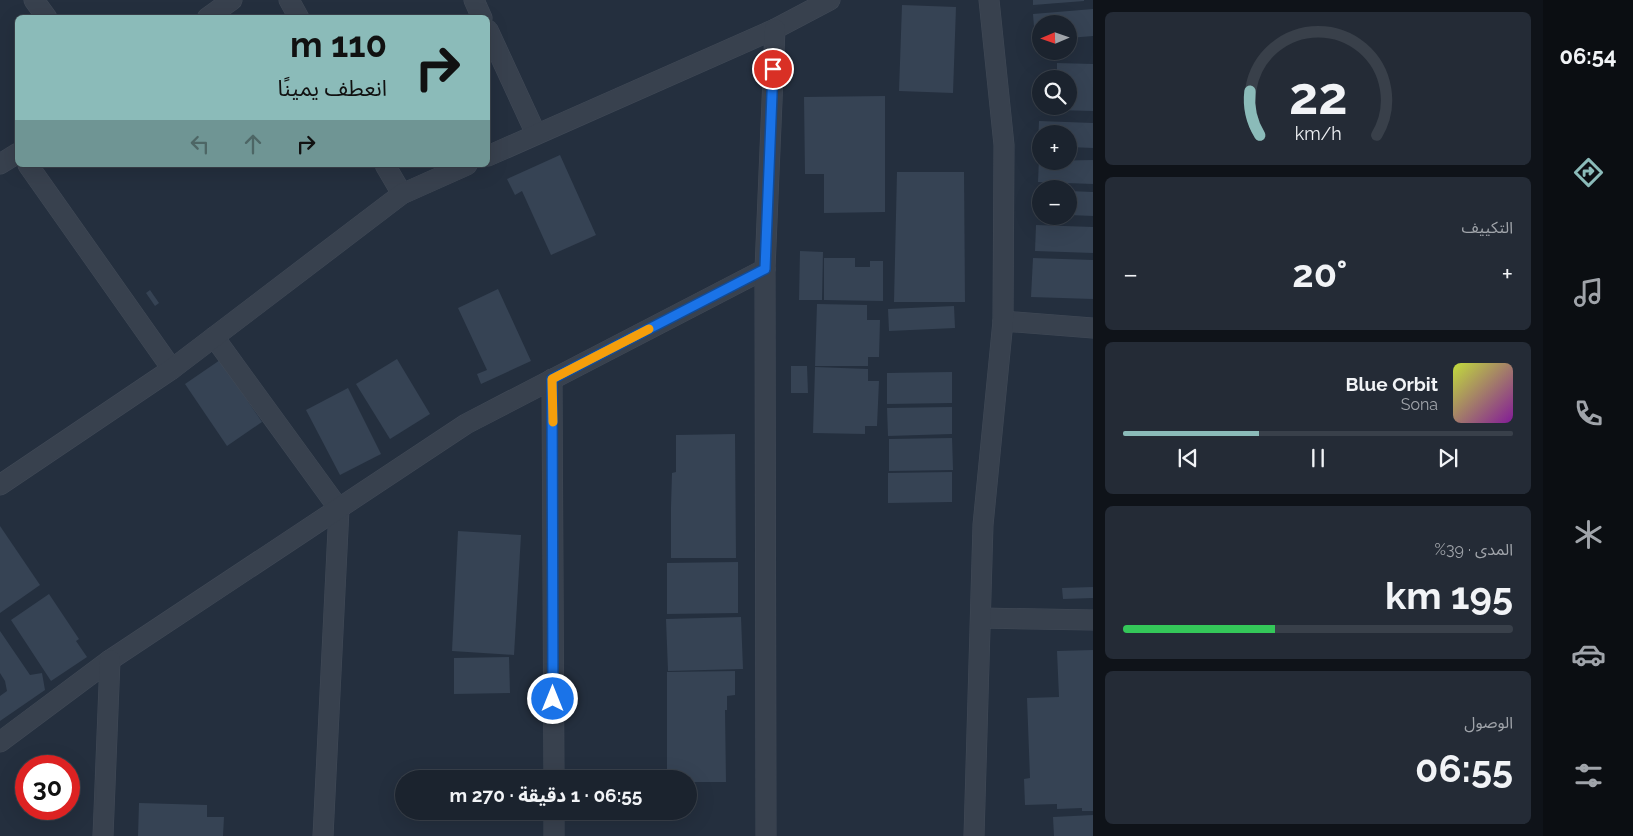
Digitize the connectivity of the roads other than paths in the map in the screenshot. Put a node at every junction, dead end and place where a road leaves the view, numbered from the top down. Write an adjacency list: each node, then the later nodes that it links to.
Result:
1 (34, 0): 7 (street)
2 (232, 0): 8 (street)
3 (289, 0): 9 (street)
4 (474, 0): 10 (street)
5 (830, 0): 11 (street)
6 (989, 0): 22 (street)
7 (45, 15)
8 (212, 15)
9 (297, 15)
10 (481, 15)
11 (775, 29): 13 (street); 21 (street)
12 (490, 34): 13 (street)
13 (536, 134): 15 (street)
14 (15, 155): 16 (street)
15 (490, 155)
16 (0, 164)
17 (29, 167): 25 (street)
18 (386, 167): 20 (street)
19 (463, 167): 20 (street)
20 (402, 194): 24 (street)
21 (765, 269): 26 (street); 38 (street)
22 (1003, 321): 23 (street); 29 (street)
23 (1093, 328)
24 (214, 337): 25 (street); 28 (street)
25 (172, 369): 27 (street)
26 (552, 379): 28 (street); 33 (street)
27 (0, 484)
28 (339, 509): 31 (street); 36 (street)
29 (981, 618): 30 (street); 39 (street)
30 (1093, 620)
31 (110, 660): 32 (street); 35 (street)
32 (0, 742)
33 (554, 770)
34 (554, 820): 37 (street)
35 (103, 836)
36 (323, 836)
37 (554, 836)
38 (766, 836)
39 (974, 836)

